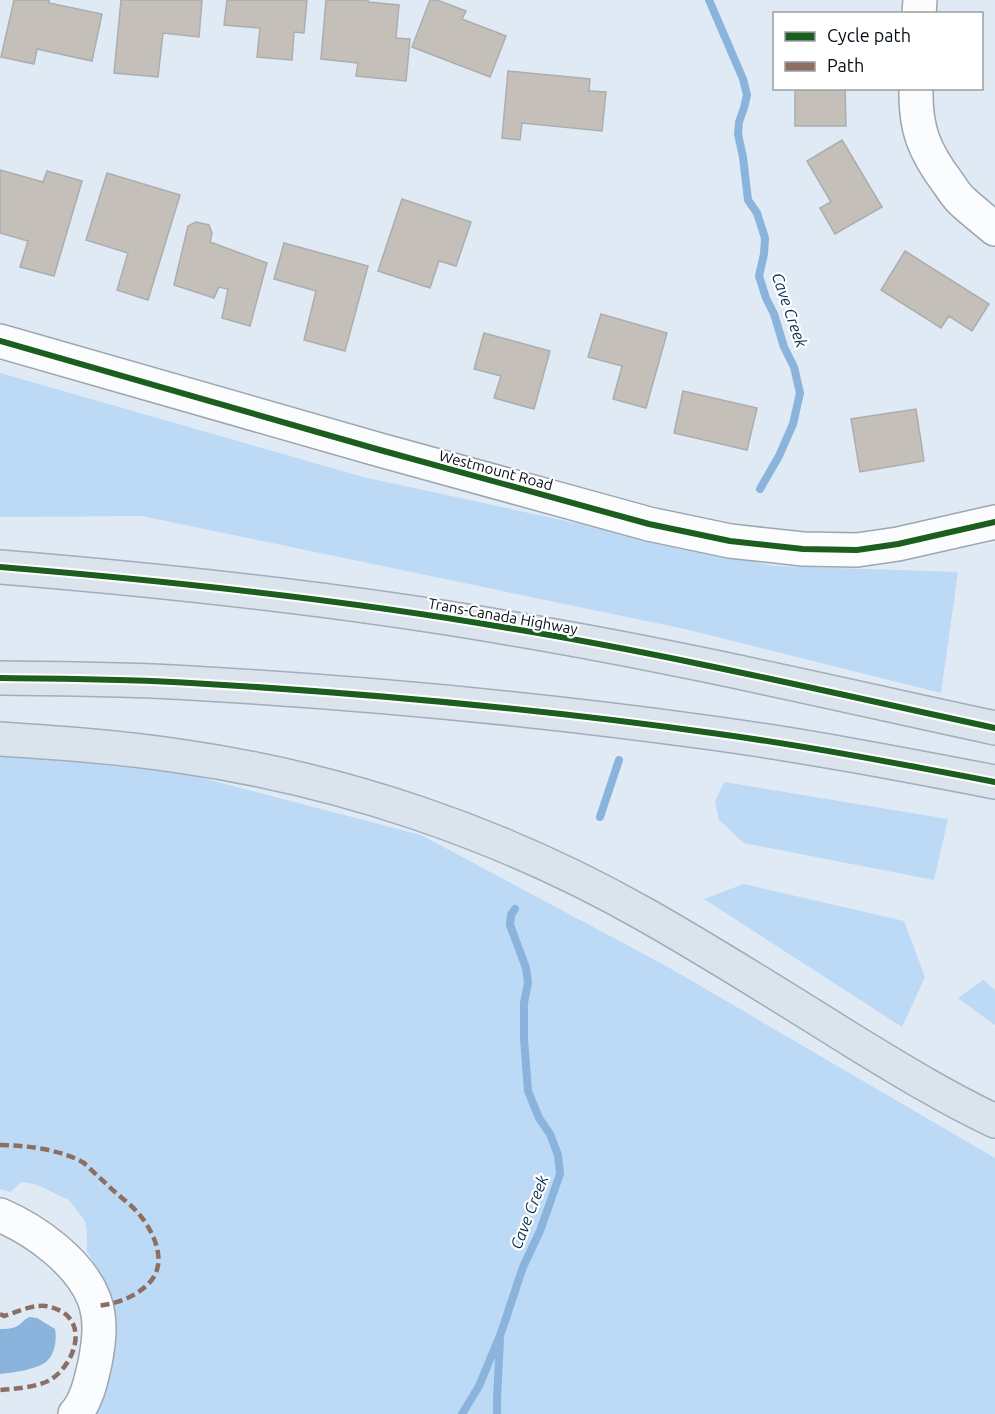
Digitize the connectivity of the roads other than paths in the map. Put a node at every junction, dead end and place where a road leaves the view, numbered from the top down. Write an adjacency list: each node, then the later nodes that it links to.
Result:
1 (916, 90): 2 (street)
2 (995, 229)
3 (0, 341): 4 (street, Westmount Road)
4 (995, 522)
5 (0, 567): 7 (highway, Trans-Canada Highway)
6 (0, 678): 9 (highway)
7 (995, 728)
8 (0, 739): 10 (highway)
9 (995, 782)
10 (995, 1121)
11 (0, 1215): 12 (street)
12 (75, 1414)

